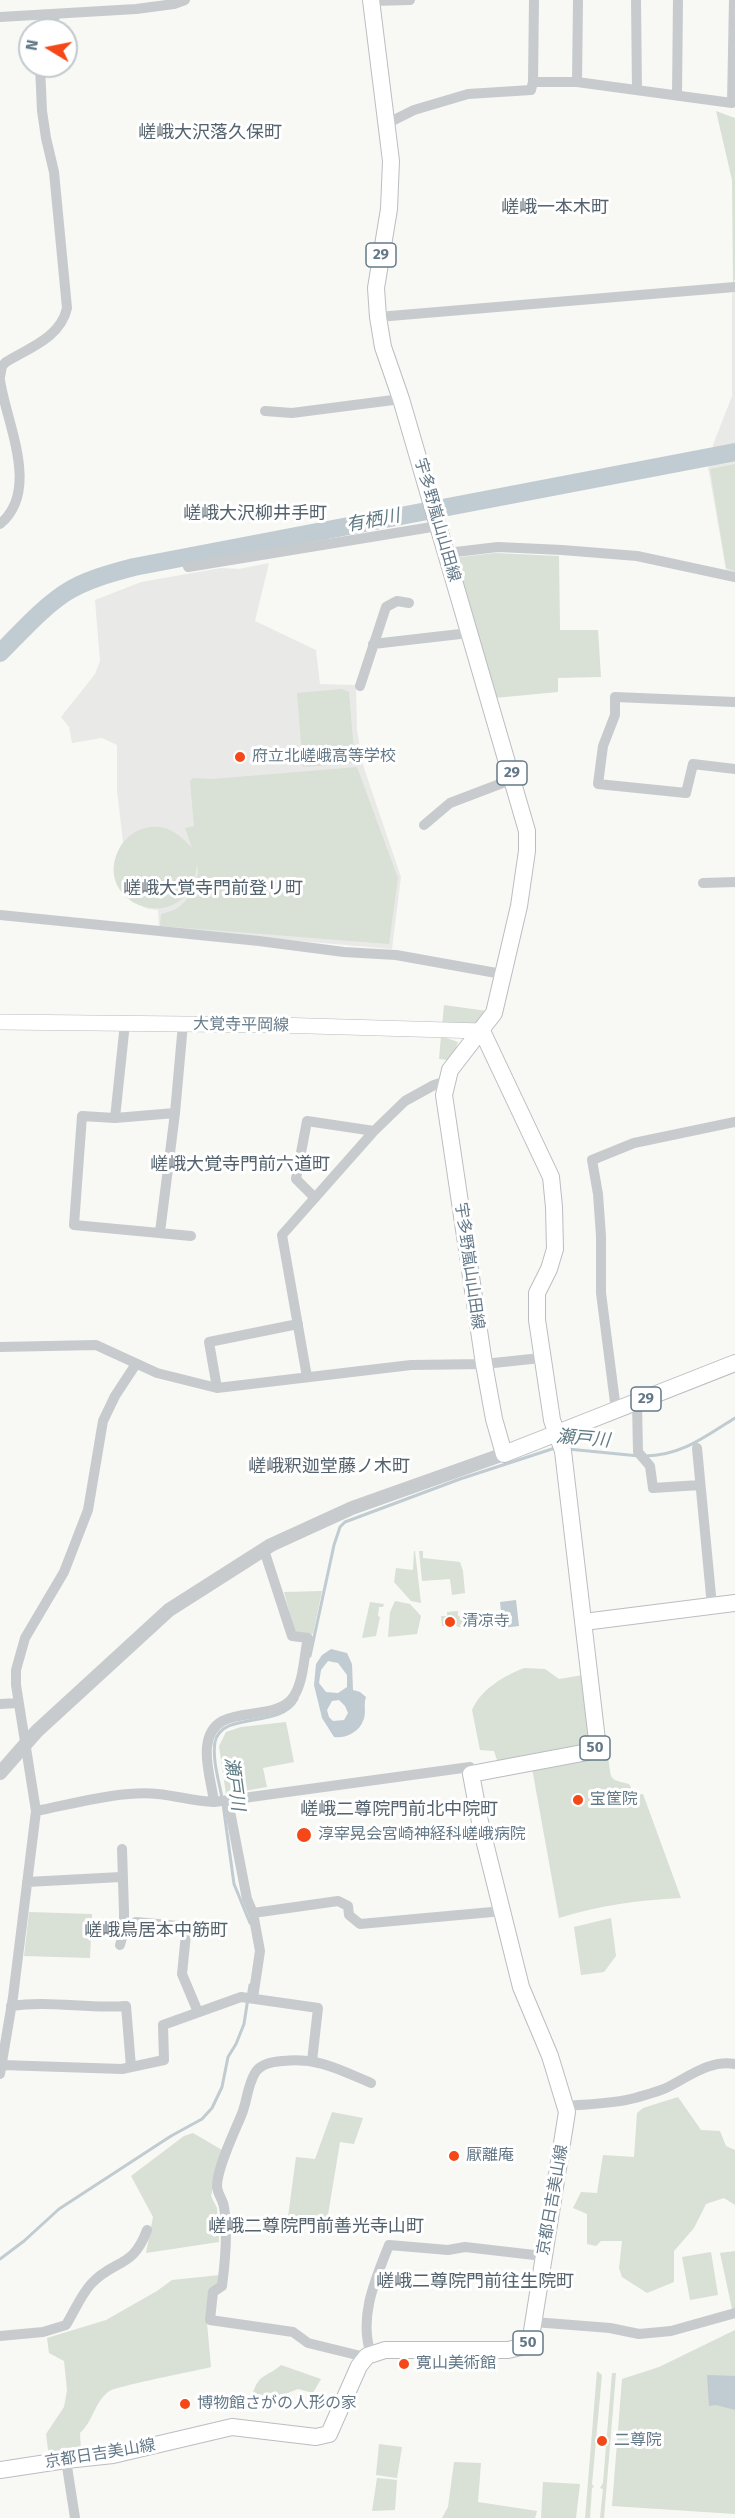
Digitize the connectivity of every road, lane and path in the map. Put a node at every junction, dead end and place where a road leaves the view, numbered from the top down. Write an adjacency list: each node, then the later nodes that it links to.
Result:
1 (185, 0): 9 (street)
2 (410, 0): 8 (street)
3 (534, 0): 14 (street)
4 (578, 0): 13 (street)
5 (636, 0): 15 (street)
6 (678, 0): 16 (street)
7 (734, 0): 16 (street)
8 (371, 1): 17 (main road, 宇多野嵐山山田線 / 29)
9 (57, 14): 10 (street); 11 (street)
10 (0, 17)
11 (54, 18)
12 (41, 78): 20 (street)
13 (577, 81): 14 (street); 15 (street)
14 (533, 82): 17 (street)
15 (637, 90): 16 (street)
16 (677, 95)
17 (386, 124): 19 (main road, 宇多野嵐山山田線 / 29)
18 (735, 287): 19 (street)
19 (378, 317): 21 (main road, 宇多野嵐山山田線 / 29)
20 (0, 379): 24 (street)
21 (401, 399): 22 (street); 23 (main road, 宇多野嵐山山田線 / 29)
22 (266, 411)
23 (435, 516): 25 (main road, 宇多野嵐山山田線 / 29); 26 (street)
24 (0, 524)
25 (447, 553): 27 (street); 29 (main road, 宇多野嵐山山田線 / 29)
26 (188, 567)
27 (735, 577)
28 (409, 603): 30 (street)
29 (469, 633): 30 (street); 34 (main road, 宇多野嵐山山田線 / 29)
30 (373, 644): 31 (street)
31 (360, 686)
32 (735, 702): 33 (street)
33 (735, 769)
34 (513, 779): 35 (street); 39 (main road, 宇多野嵐山山田線 / 29)
35 (424, 825)
36 (735, 882): 37 (street)
37 (703, 883)
38 (0, 915): 39 (street)
39 (502, 974): 43 (main road, 宇多野嵐山山田線 / 29)
40 (0, 1022): 41 (main road, 大覚寺平岡線)
41 (125, 1023): 42 (main road, 大覚寺平岡線); 46 (street)
42 (183, 1024): 43 (main road, 大覚寺平岡線); 45 (street)
43 (482, 1031): 44 (main road, 宇多野嵐山山田線 / 29); 54 (main road)
44 (446, 1081): 48 (street); 57 (main road, 宇多野嵐山山田線)
45 (175, 1113): 46 (street); 50 (street)
46 (116, 1118): 50 (street)
47 (735, 1122): 61 (street)
48 (374, 1131): 49 (street); 49 (street)
49 (315, 1198): 52 (street)
50 (160, 1232): 51 (street)
51 (191, 1236)
52 (298, 1324): 58 (street); 59 (street)
53 (0, 1347): 56 (street)
54 (541, 1358): 57 (street); 62 (main road)
55 (735, 1363): 60 (main road, 29)
56 (136, 1364): 59 (street); 70 (street)
57 (484, 1364): 58 (street); 64 (main road, 宇多野嵐山山田線)
58 (307, 1377): 59 (street)
59 (217, 1388)
60 (637, 1402): 61 (main road, 29); 65 (street)
61 (616, 1410): 62 (main road, 29)
62 (560, 1443): 64 (main road, 29); 69 (main road)
63 (697, 1448): 65 (street)
64 (504, 1454): 66 (street)
65 (700, 1485): 68 (street)
66 (264, 1550): 72 (street); 75 (street)
67 (735, 1603): 68 (main road)
68 (712, 1606): 69 (main road)
69 (584, 1622): 74 (main road, 50)
70 (18, 1703): 71 (street); 72 (street)
71 (0, 1704)
72 (26, 1743): 73 (street); 76 (street)
73 (0, 1773)
74 (471, 1774): 75 (street); 80 (main road, 京都日吉美山線 / 50)
75 (221, 1801): 76 (street); 81 (street)
76 (36, 1810): 79 (street)
77 (122, 1850): 78 (street)
78 (121, 1877): 79 (street); 82 (street)
79 (27, 1882): 85 (street)
80 (503, 1911): 81 (street); 93 (main road, 京都日吉美山線 / 50)
81 (253, 1913): 84 (street)
82 (124, 1926): 83 (street); 86 (street)
83 (120, 1945)
84 (248, 1998): 86 (street); 88 (street)
85 (11, 2006): 87 (street); 90 (street)
86 (198, 2012): 90 (street)
87 (4, 2022): 91 (street)
88 (312, 2061): 92 (street); 99 (street)
89 (735, 2064): 93 (street)
90 (131, 2067): 91 (street)
91 (1, 2069)
92 (371, 2083)
93 (566, 2106): 95 (main road, 京都日吉美山線 / 50)
94 (147, 2230): 98 (street)
95 (543, 2256): 97 (main road, 京都日吉美山線 / 50); 99 (street)
96 (735, 2313): 97 (street)
97 (534, 2322): 99 (main road, 京都日吉美山線 / 50)
98 (0, 2337)
99 (367, 2356): 100 (main road, 京都日吉美山線)
100 (66, 2460): 101 (main road, 京都日吉美山線); 102 (street)
101 (0, 2470)
102 (75, 2518)

